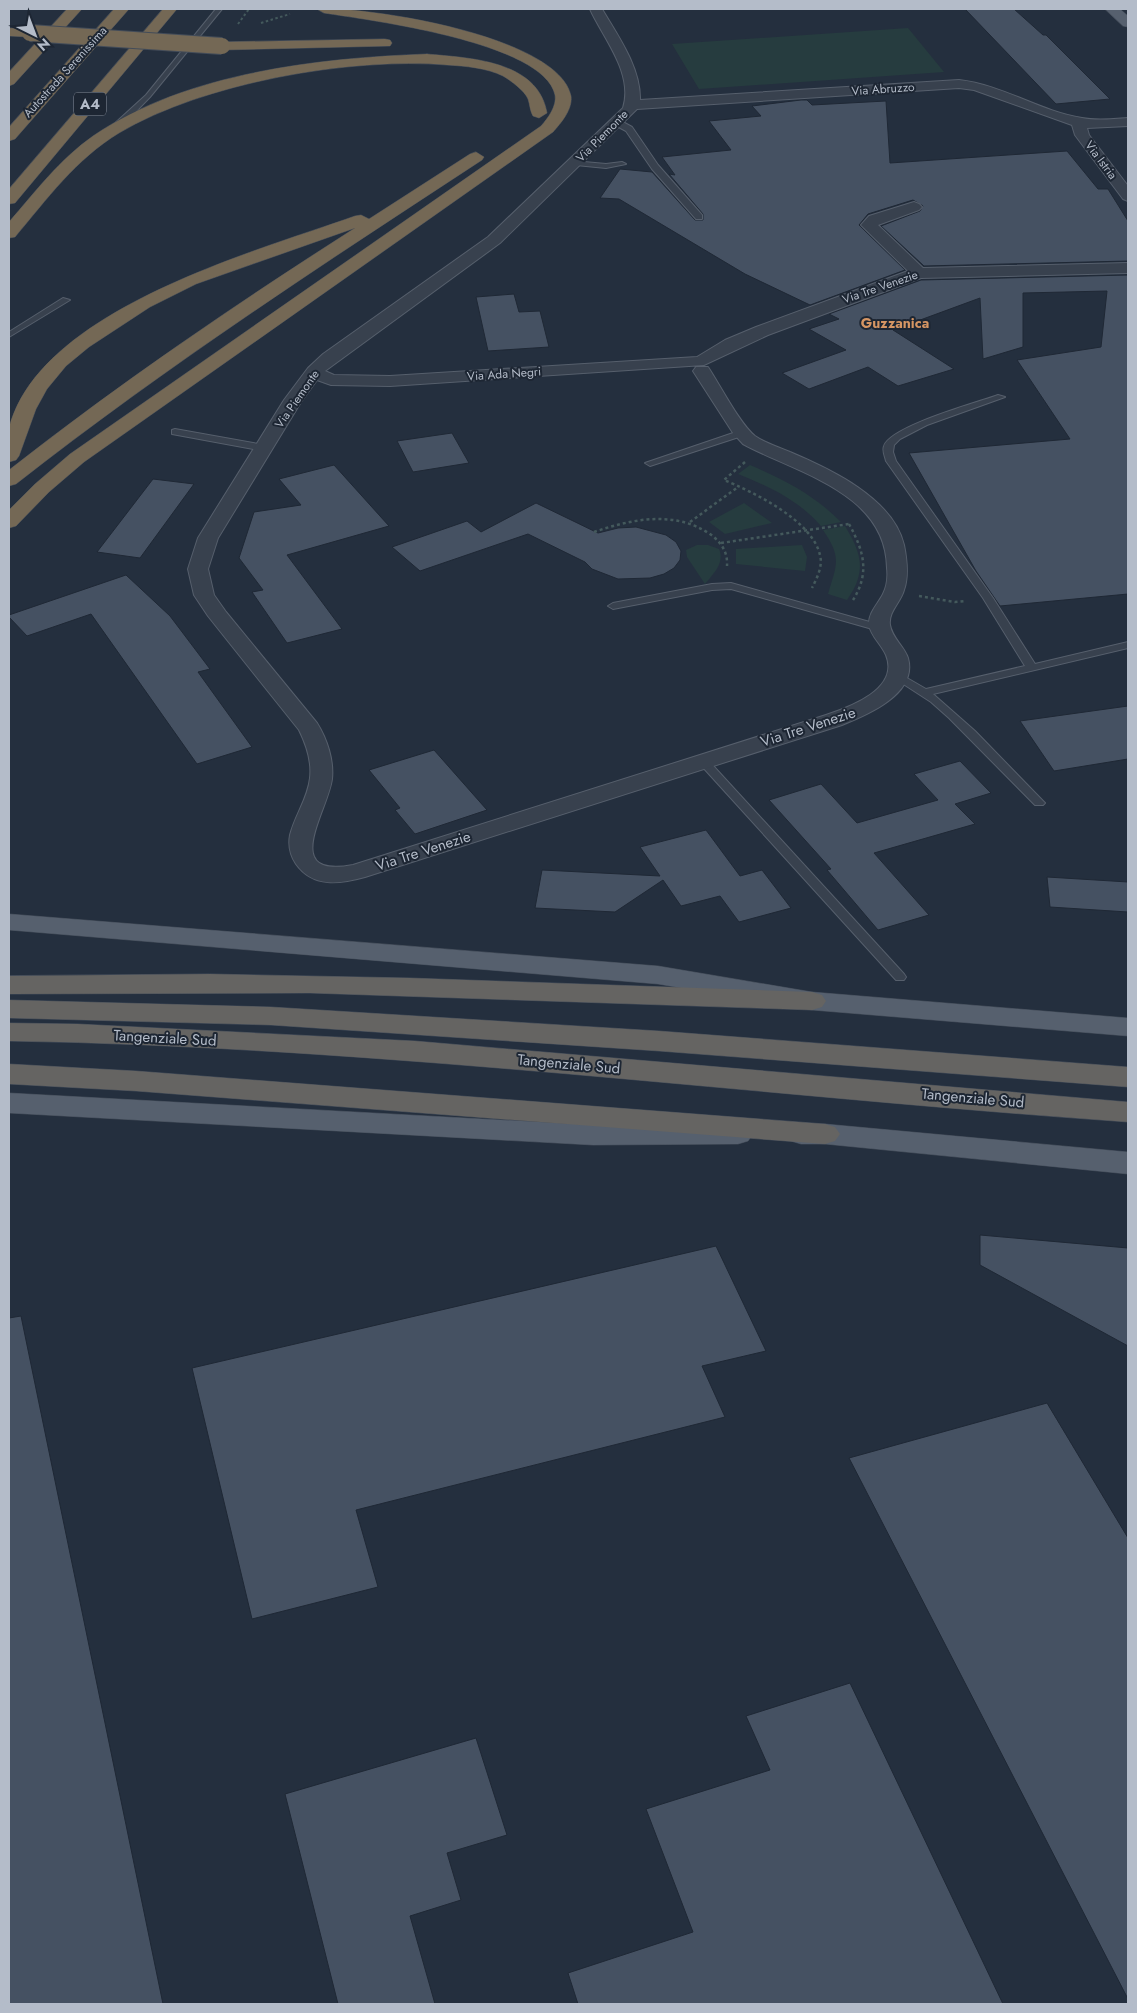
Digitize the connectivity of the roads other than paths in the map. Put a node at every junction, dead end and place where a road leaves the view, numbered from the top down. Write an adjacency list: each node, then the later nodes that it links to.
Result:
1 (75, 9): 11 (highway)
2 (122, 9): 19 (highway, Autostrada Serenissima / A4)
3 (170, 9): 26 (highway, A4)
4 (219, 9): 18 (lane)
5 (324, 9): 12 (highway)
6 (596, 9): 13 (street, Via Piemonte)
7 (1112, 9): 8 (main road)
8 (1128, 23)
9 (9, 32): 10 (highway, bridge)
10 (540, 78): 12 (highway); 14 (highway)
11 (9, 81)
12 (561, 89): 43 (highway)
13 (632, 105): 15 (street, Via Abruzzo); 17 (street, Via Piemonte)
14 (539, 114): 18 (highway); 20 (highway)
15 (1079, 122): 16 (street, Via Abruzzo); 25 (street, Via Istria)
16 (1128, 122)
17 (618, 123): 22 (street, Via Piemonte); 28 (lane)
18 (113, 130): 29 (highway)
19 (9, 136)
20 (509, 136)
21 (493, 146): 24 (highway)
22 (576, 162): 23 (lane); 35 (street, Via Piemonte)
23 (622, 164)
24 (419, 194): 40 (highway); 42 (highway)
25 (1128, 196)
26 (9, 199)
27 (914, 207): 31 (street)
28 (699, 218)
29 (9, 233)
30 (1128, 268): 31 (street, Via Tre Venezie)
31 (919, 273): 34 (street, Via Tre Venezie)
32 (66, 300): 33 (lane)
33 (9, 335)
34 (696, 365): 35 (street, Via Ada Negri); 38 (street)
35 (314, 372): 39 (street, Via Piemonte)
36 (1001, 397): 47 (lane)
37 (175, 432): 39 (lane)
38 (742, 433): 41 (lane); 45 (street)
39 (264, 448): 52 (street, Via Piemonte)
40 (9, 456)
41 (650, 463)
42 (9, 480)
43 (9, 522)
44 (613, 606): 45 (lane)
45 (880, 628): 48 (street)
46 (1128, 645): 47 (lane)
47 (1032, 668): 49 (lane)
48 (896, 676): 49 (lane); 50 (street, Via Tre Venezie)
49 (926, 692): 51 (lane)
50 (703, 761): 52 (street, Via Tre Venezie); 54 (lane)
51 (1039, 803)
52 (318, 873)
53 (9, 922): 56 (main road)
54 (900, 977)
55 (9, 985): 56 (highway)
56 (812, 1000): 58 (main road)
57 (9, 1009): 61 (highway, Tangenziale Sud)
58 (1128, 1026)
59 (9, 1032): 63 (highway, Tangenziale Sud)
60 (9, 1074): 64 (highway)
61 (1128, 1077)
62 (9, 1103): 64 (main road)
63 (1128, 1112)
64 (825, 1134): 65 (main road)
65 (1128, 1163)

